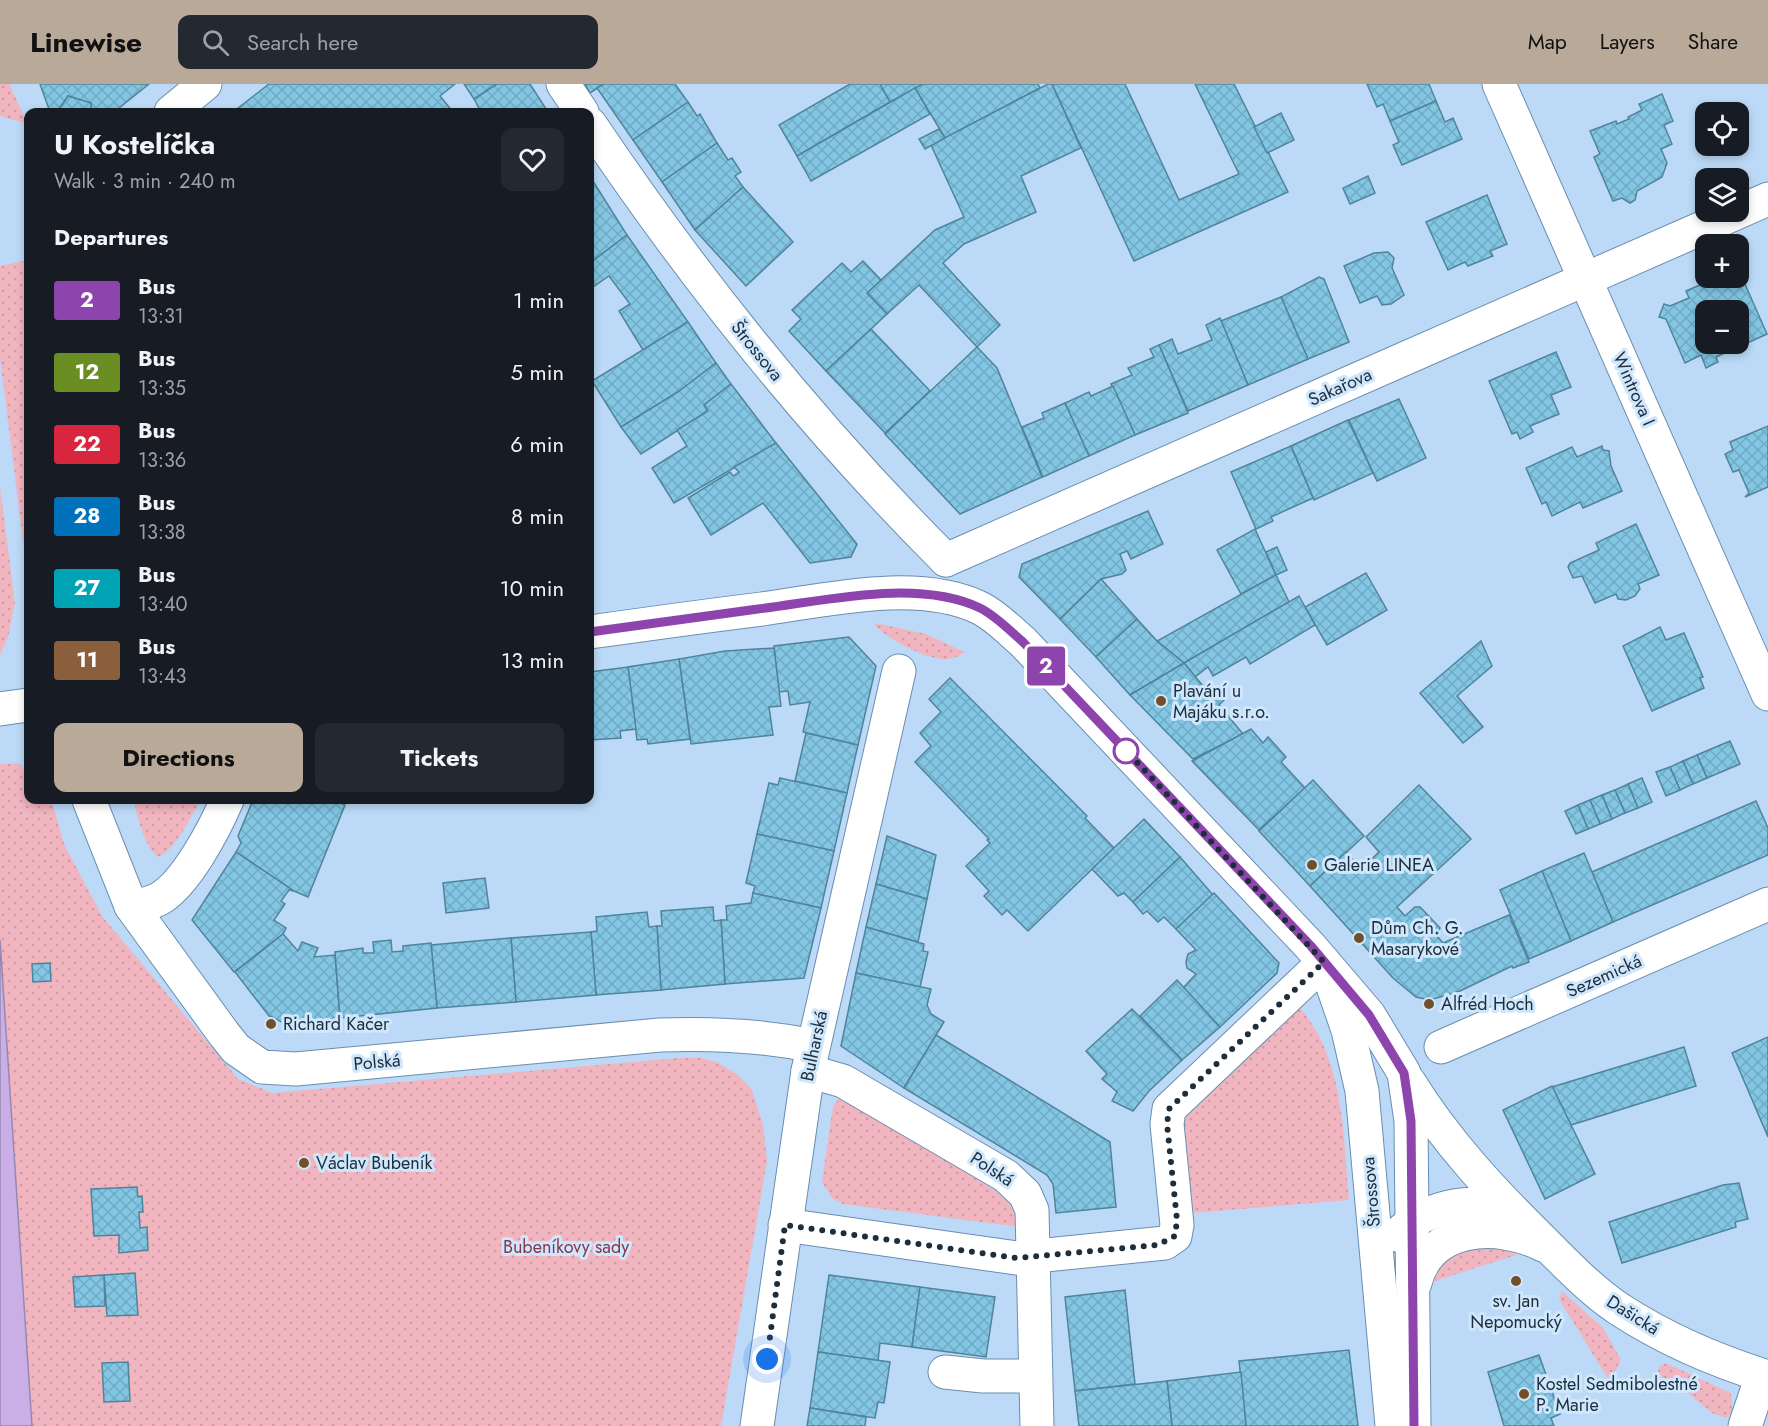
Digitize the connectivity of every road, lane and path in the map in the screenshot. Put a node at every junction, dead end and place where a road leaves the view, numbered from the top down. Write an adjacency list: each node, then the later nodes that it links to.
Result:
1 (205, 84): 4 (street)
2 (562, 84): 5 (street)
3 (1499, 84): 8 (street, Wintrova I)
4 (176, 108)
5 (579, 108)
6 (594, 130): 9 (street, Štrossova)
7 (1768, 199): 8 (street, Sakařova)
8 (1585, 279): 9 (street, Sakařova); 13 (street, Wintrova I)
9 (946, 560): 10 (street)
10 (941, 597): 11 (street, Štrossova); 18 (street, Štrossova)
11 (594, 631)
12 (899, 671): 20 (street, Bulharská)
13 (1768, 694)
14 (91, 804): 17 (street, Polská)
15 (225, 804): 17 (street)
16 (1768, 904): 19 (street, Sezemická)
17 (131, 906): 20 (street, Polská)
18 (1324, 962): 21 (street, Štrossova); 26 (street); 28 (street, Štrossova)
19 (1441, 1047)
20 (811, 1058): 24 (street, Bulharská); 26 (street, Polská)
21 (1404, 1073): 22 (street, Dašická); 23 (street, Štrossova)
22 (1520, 1218): 23 (street, Dašická); 25 (street, Dašická)
23 (1412, 1223): 27 (street, Štrossova); 28 (street, Dašická)
24 (785, 1225): 26 (street); 32 (street, Bulharská)
25 (1550, 1248): 27 (street, Štrossova); 31 (street, Dašická)
26 (1031, 1257): 30 (street, Polská)
27 (1413, 1296): 35 (street, Štrossova)
28 (1379, 1299): 34 (street, Štrossova)
29 (945, 1372): 30 (street)
30 (1035, 1376): 33 (street, Polská)
31 (1765, 1376): 36 (street)
32 (758, 1426)
33 (1037, 1426)
34 (1392, 1426)
35 (1414, 1426)
36 (1745, 1426)

